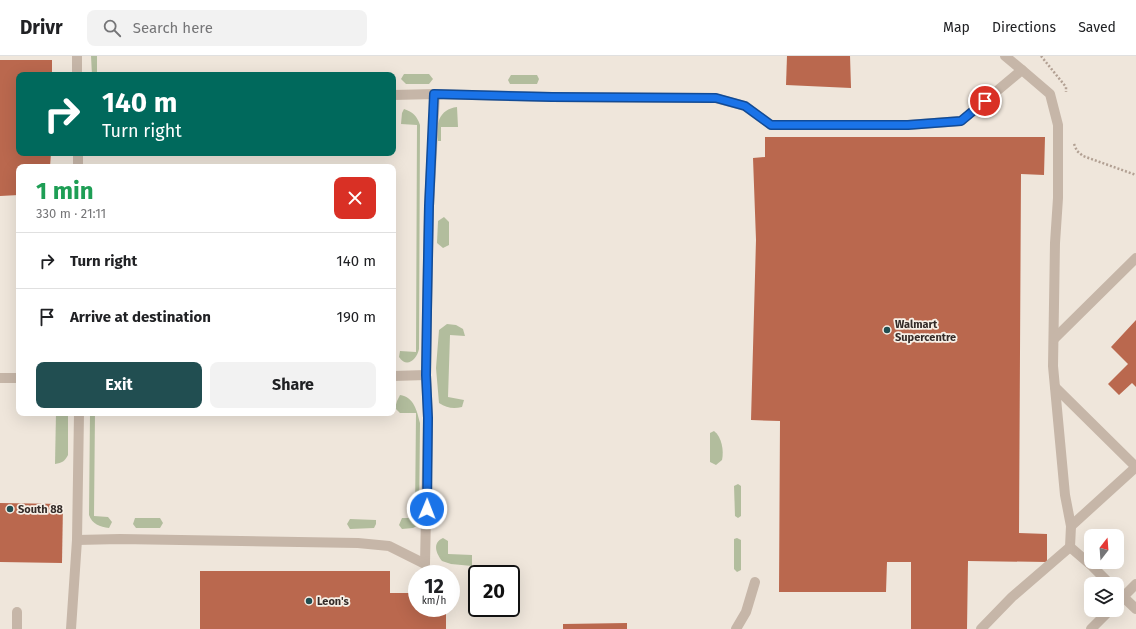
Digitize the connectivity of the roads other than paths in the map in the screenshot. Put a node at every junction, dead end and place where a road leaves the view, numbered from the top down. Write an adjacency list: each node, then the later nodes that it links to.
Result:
1 (77, 56): 4 (street)
2 (1005, 56): 3 (street)
3 (1022, 70): 5 (street); 8 (street)
4 (77, 72)
5 (434, 94): 6 (street); 9 (street)
6 (396, 95)
7 (1136, 258): 8 (street)
8 (1054, 340): 13 (street)
9 (426, 375): 10 (street); 17 (street)
10 (396, 376)
11 (0, 378): 12 (street)
12 (16, 378)
13 (1055, 387): 15 (street); 16 (street)
14 (79, 416): 17 (street)
15 (1136, 467): 16 (street)
16 (1072, 526): 18 (street)
17 (77, 540): 28 (street)
18 (1070, 547): 19 (street); 30 (street)
19 (1103, 577)
20 (755, 582): 29 (street)
21 (1136, 584): 22 (street)
22 (1124, 593)
23 (1124, 601): 24 (street)
24 (1136, 609)
25 (17, 612): 27 (street)
26 (1103, 617): 31 (street)
27 (17, 629)
28 (71, 629)
29 (736, 629)
30 (981, 629)
31 (1090, 629)

